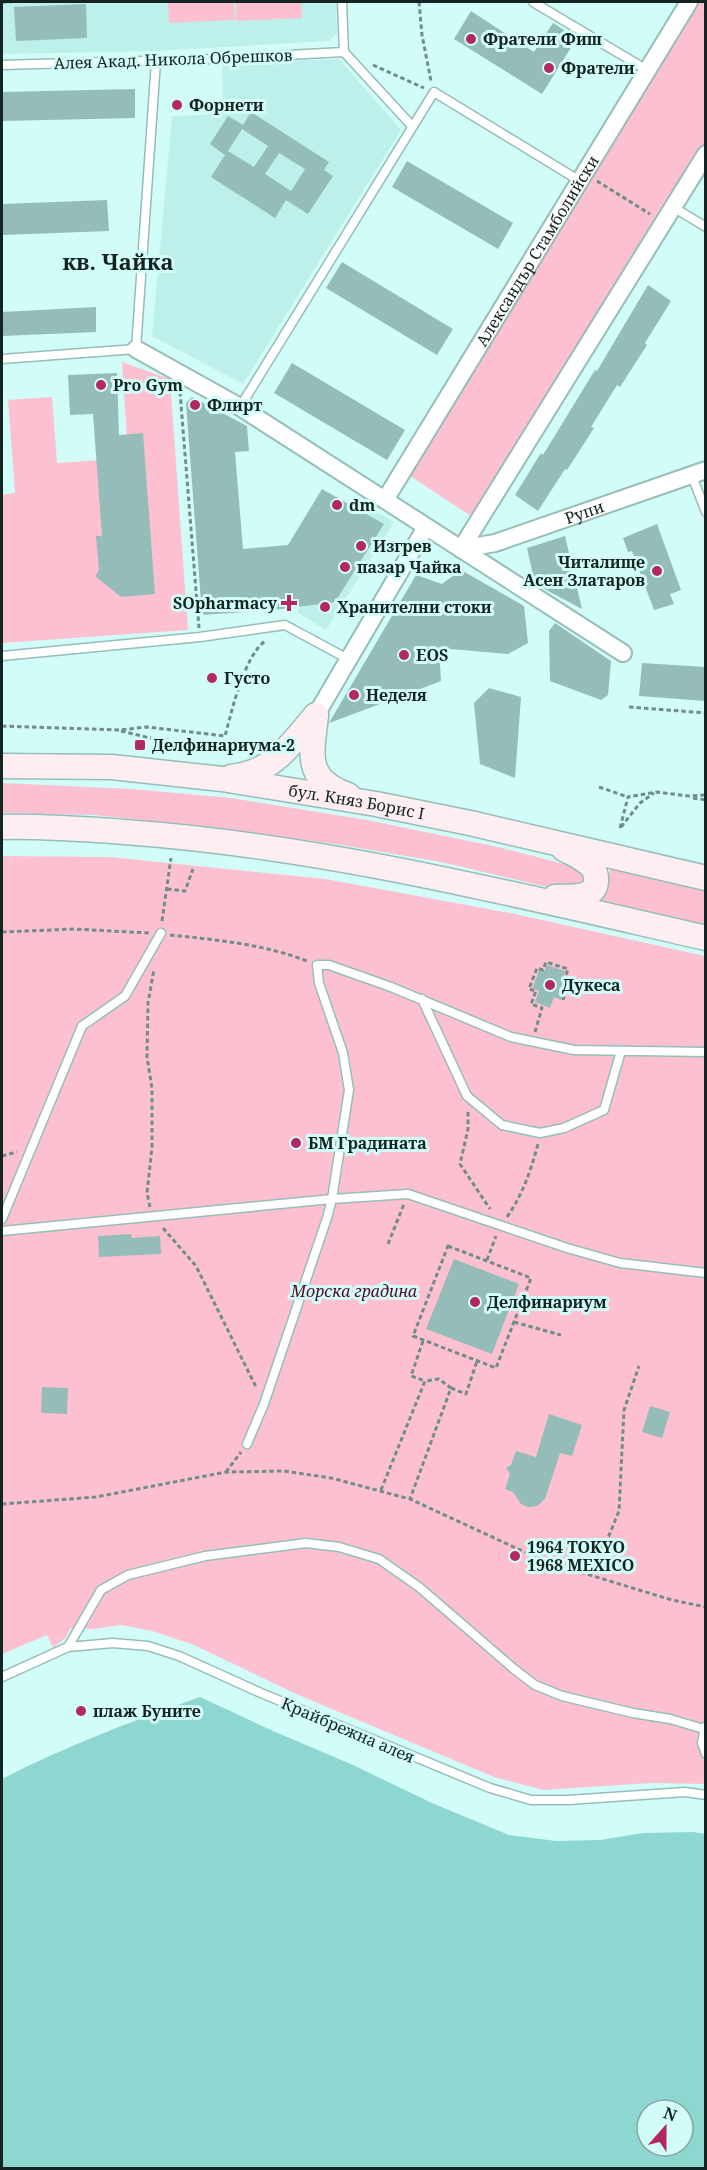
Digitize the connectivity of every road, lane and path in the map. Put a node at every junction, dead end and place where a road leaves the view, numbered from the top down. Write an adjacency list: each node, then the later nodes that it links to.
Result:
1 (2, 2): 2 (path)
2 (11, 2)
3 (342, 2): 7 (lane)
4 (419, 2): 11 (path)
5 (535, 2): 10 (lane)
6 (689, 2): 10 (street, Александър Стамболийски)
7 (344, 52): 8 (lane, Алея Акад. Никола Обрешков); 11 (path); 12 (lane)
8 (156, 61): 9 (lane, Алея Акад. Никола Обрешков); 17 (lane)
9 (2, 65)
10 (647, 70): 14 (street, Александър Стамболийски)
11 (434, 92): 12 (lane); 14 (lane)
12 (412, 126): 20 (lane)
13 (705, 154): 15 (street)
14 (580, 181): 15 (path); 22 (street, Александър Стамболийски)
15 (673, 207): 16 (lane); 25 (street)
16 (705, 227)
17 (136, 349): 18 (lane); 19 (street)
18 (2, 359)
19 (178, 372): 20 (street); 27 (path)
20 (240, 406): 22 (street)
21 (699, 473): 23 (lane); 25 (street, Рупи)
22 (385, 500): 24 (street)
23 (705, 512)
24 (426, 526): 25 (street); 30 (street)
25 (461, 549): 28 (street)
26 (285, 625): 27 (lane); 30 (lane); 36 (path)
27 (200, 637): 29 (lane)
28 (623, 653)
29 (2, 656)
30 (348, 659): 33 (street)
31 (629, 707): 32 (path)
32 (705, 713)
33 (315, 716): 42 (main road); 49 (main road)
34 (2, 726): 35 (path)
35 (119, 730): 36 (path); 38 (path)
36 (225, 736): 37 (path)
37 (234, 743)
38 (215, 746)
39 (2, 766): 40 (main road, бул. Княз Борис I)
40 (52, 767): 41 (main road); 42 (main road, бул. Княз Борис I)
41 (2, 772)
42 (222, 779): 49 (main road, бул. Княз Борис I)
43 (598, 787): 47 (path)
44 (656, 792): 46 (path); 47 (path); 47 (path)
45 (705, 795): 46 (path)
46 (689, 796): 48 (path)
47 (628, 798)
48 (705, 800)
49 (376, 804): 53 (main road, бул. Княз Борис I)
50 (2, 820): 51 (main road)
51 (48, 826): 52 (main road); 58 (main road)
52 (2, 827)
53 (545, 839): 56 (main road, бул. Княз Борис I); 58 (main road)
54 (171, 858): 57 (path)
55 (193, 869): 57 (path)
56 (705, 878)
57 (167, 889): 59 (path)
58 (528, 897): 60 (main road)
59 (160, 933): 72 (lane)
60 (705, 938)
61 (154, 968): 71 (path)
62 (422, 999): 64 (lane); 67 (lane); 70 (lane)
63 (563, 999): 64 (path)
64 (532, 1043): 65 (lane)
65 (621, 1052): 66 (lane); 68 (lane)
66 (705, 1052)
67 (467, 1096): 68 (lane); 73 (path)
68 (540, 1133): 73 (path)
69 (408, 1194): 70 (lane); 73 (lane); 75 (path)
70 (332, 1199): 71 (lane); 85 (lane)
71 (153, 1216): 74 (lane); 85 (path)
72 (2, 1218)
73 (500, 1226): 76 (path); 77 (lane)
74 (2, 1231)
75 (388, 1244)
76 (487, 1261): 78 (path); 80 (path)
77 (705, 1273)
78 (514, 1322): 79 (path); 81 (path)
79 (561, 1335)
80 (424, 1340): 81 (path); 83 (path)
81 (477, 1361): 84 (path)
82 (639, 1366): 91 (path)
83 (425, 1381): 84 (path); 88 (path)
84 (451, 1388): 89 (path)
85 (264, 1404): 86 (lane)
86 (247, 1444): 87 (path)
87 (226, 1472): 88 (path); 90 (path)
88 (381, 1490): 89 (path)
89 (410, 1499): 91 (path)
90 (2, 1504)
91 (581, 1572): 92 (path)
92 (705, 1607)
93 (68, 1647): 94 (lane, Крайбрежна алея); 95 (lane); 97 (lane, Крайбрежна алея)
94 (2, 1677)
95 (705, 1728): 96 (lane)
96 (705, 1754)
97 (705, 1795)

